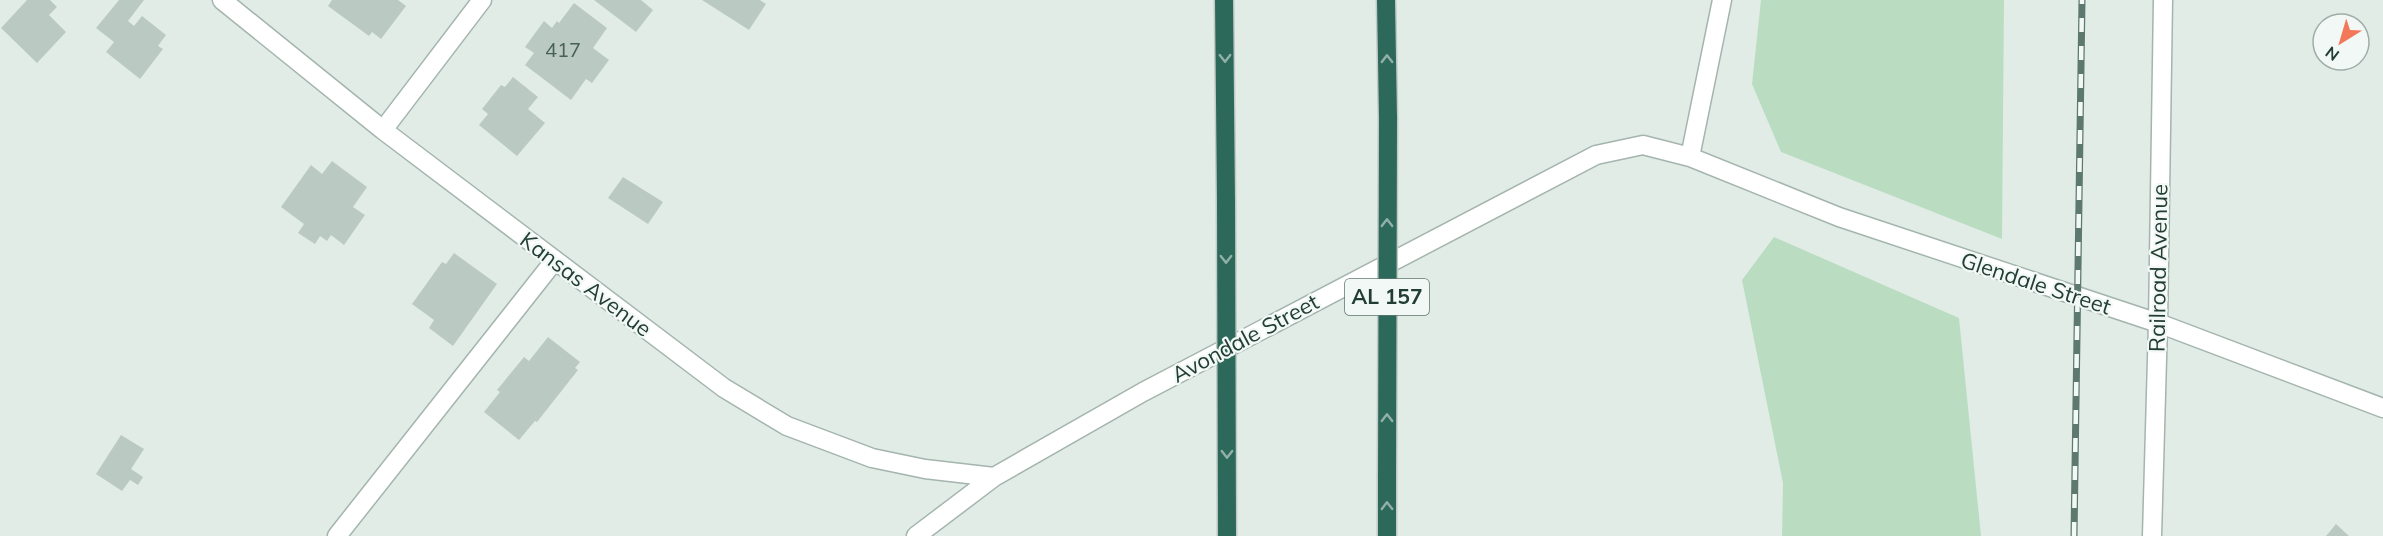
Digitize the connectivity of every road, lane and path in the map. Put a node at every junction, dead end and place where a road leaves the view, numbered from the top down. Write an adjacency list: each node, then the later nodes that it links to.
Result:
1 (222, 0): 7 (street, Kansas Avenue)
2 (482, 0): 7 (street)
3 (1224, 0): 15 (highway, one-way to 15, bridge)
4 (1386, 0): 16 (highway, AL 157, one-way to 4, bridge)
5 (1722, 0): 8 (street)
6 (2163, 0): 10 (street, Railroad Avenue)
7 (383, 130): 9 (street, Kansas Avenue)
8 (1690, 157): 10 (street, Glendale Street); 12 (street, Avondale Street)
9 (555, 260): 12 (street, Kansas Avenue); 13 (street)
10 (2158, 323): 11 (street, Glendale Street); 17 (street, Railroad Avenue)
11 (2383, 408)
12 (994, 477): 14 (street, Avondale Street)
13 (337, 536)
14 (916, 536)
15 (1227, 536)
16 (1388, 536)
17 (2152, 536)

